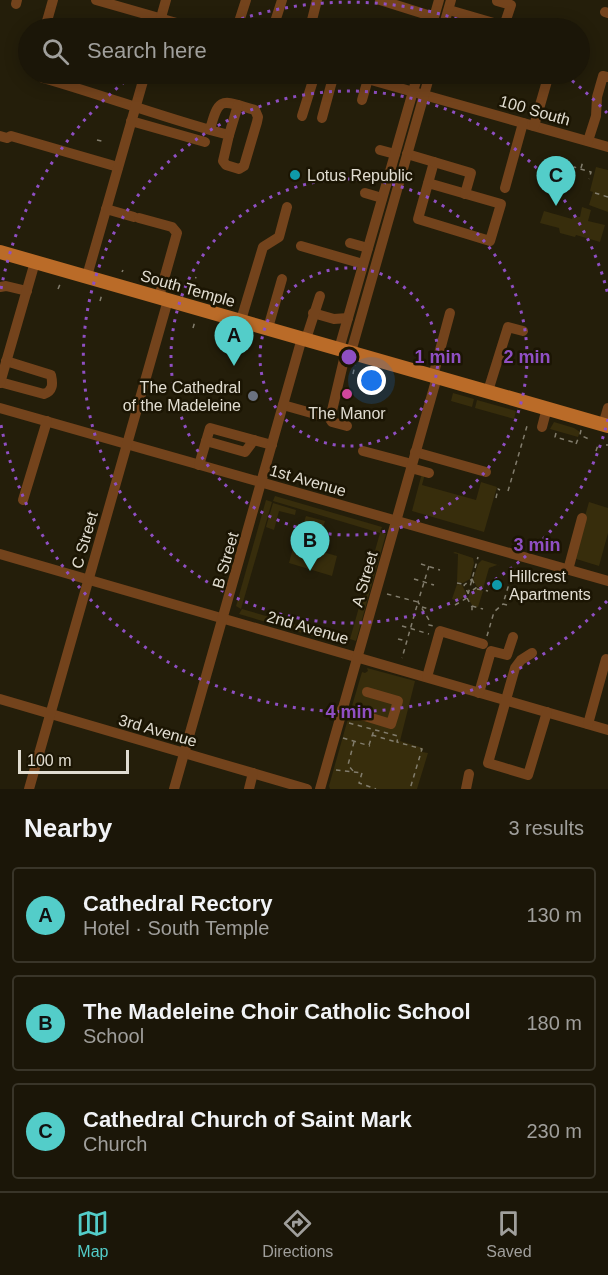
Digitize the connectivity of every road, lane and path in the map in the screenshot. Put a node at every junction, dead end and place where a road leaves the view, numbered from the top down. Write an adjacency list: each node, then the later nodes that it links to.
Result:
1 (53, 0): 12 (street)
2 (96, 0): 13 (street)
3 (166, 0): 14 (street)
4 (246, 0): 15 (street)
5 (282, 0): 16 (street)
6 (317, 0): 17 (street)
7 (381, 0): 11 (street)
8 (439, 0): 11 (street)
9 (497, 1): 19 (street)
10 (450, 5): 18 (street)
11 (434, 17)
12 (48, 18)
13 (143, 18)
14 (161, 18)
15 (240, 18)
16 (276, 18)
17 (312, 18)
18 (482, 18)
19 (507, 18)
20 (608, 77): 44 (street)
21 (63, 84): 34 (street)
22 (142, 84): 34 (street)
23 (312, 84): 35 (street)
24 (331, 84): 36 (street)
25 (369, 84): 32 (street)
26 (391, 84): 30 (street, 100 South)
27 (415, 84): 30 (street)
28 (427, 84): 31 (street)
29 (546, 84): 39 (street)
30 (413, 92): 31 (street, 100 South); 49 (street)
31 (424, 95): 38 (street, 100 South); 50 (street)
32 (362, 100)
33 (238, 105): 40 (street); 41 (street); 41 (street)
34 (136, 106): 37 (street); 40 (street)
35 (302, 117)
36 (322, 118)
37 (131, 121): 46 (street); 55 (street)
38 (523, 123): 39 (street, 100 South); 60 (street)
39 (534, 126): 44 (street, 100 South)
40 (210, 130): 41 (street)
41 (229, 135)
42 (0, 136): 55 (street)
43 (97, 140): 45 (path)
44 (588, 141): 47 (street, 100 South)
45 (105, 142)
46 (205, 142)
47 (608, 147)
48 (380, 150): 49 (street)
49 (395, 153): 65 (street)
50 (407, 154): 53 (street); 98 (street)
51 (570, 157): 56 (path)
52 (583, 161): 57 (path)
53 (434, 162): 59 (street); 63 (street)
54 (552, 163): 56 (path)
55 (118, 167): 68 (street)
56 (567, 168): 57 (path); 66 (path)
57 (581, 169): 58 (path)
58 (589, 179)
59 (428, 183): 63 (street); 63 (street)
60 (505, 188)
61 (365, 193): 65 (street)
62 (595, 193): 64 (path)
63 (465, 194)
64 (608, 197)
65 (382, 198): 71 (street)
66 (558, 200)
67 (288, 207): 90 (street)
68 (106, 209): 75 (street); 85 (street, C Street)
69 (350, 243): 71 (street)
70 (301, 246): 74 (street)
71 (368, 248): 74 (street)
72 (0, 252): 73 (main road, South Temple)
73 (35, 262): 75 (main road, South Temple); 82 (street)
74 (363, 264): 89 (street)
75 (87, 276): 85 (main road, South Temple)
76 (196, 277): 80 (path)
77 (282, 279): 93 (street)
78 (61, 282): 81 (path)
79 (0, 287): 82 (street)
80 (193, 287)
81 (58, 289)
82 (27, 291): 96 (street)
83 (102, 294): 86 (path)
84 (320, 296): 88 (street, B Street)
85 (164, 298): 90 (main road, South Temple); 120 (street, C Street)
86 (100, 301)
87 (450, 312): 101 (street, A Street)
88 (314, 313): 89 (street); 97 (street, B Street)
89 (348, 318): 98 (street)
90 (241, 320): 93 (main road, South Temple)
91 (195, 321): 92 (path)
92 (193, 328)
93 (268, 328): 97 (main road, South Temple)
94 (523, 332): 103 (street)
95 (0, 335): 96 (street)
96 (13, 339): 99 (street)
97 (304, 339): 98 (main road, South Temple); 104 (street, B Street)
98 (348, 354): 100 (path); 101 (main road, South Temple); 111 (street)
99 (6, 361): 102 (street); 102 (street)
100 (353, 374)
101 (435, 376): 103 (main road, South Temple); 125 (street, A Street)
102 (0, 382)
103 (488, 392): 106 (main road, South Temple)
104 (283, 405): 108 (street); 121 (street, B Street)
105 (0, 408): 109 (street, 1st Avenue)
106 (547, 408): 110 (main road, South Temple); 113 (street)
107 (608, 408): 110 (street)
108 (322, 416)
109 (47, 421): 120 (street, 1st Avenue); 134 (street)
110 (606, 425)
111 (347, 426)
112 (527, 426): 132 (path)
113 (542, 427)
114 (581, 430): 118 (path)
115 (556, 433): 116 (path)
116 (578, 439)
117 (254, 440): 119 (street); 119 (street); 121 (street)
118 (591, 440)
119 (206, 441): 126 (street)
120 (127, 444): 126 (street, 1st Avenue); 144 (street, C Street)
121 (272, 445): 130 (street, B Street)
122 (598, 445): 124 (path)
123 (363, 451): 127 (street)
124 (596, 451)
125 (415, 452): 127 (street, A Street); 128 (street)
126 (199, 465): 130 (street, 1st Avenue)
127 (412, 466): 129 (street); 136 (street, A Street)
128 (486, 472)
129 (429, 473)
130 (262, 483): 136 (street, 1st Avenue); 170 (street, B Street)
131 (500, 490): 133 (path)
132 (508, 491)
133 (496, 498)
134 (23, 500)
135 (582, 518): 143 (street)
136 (396, 521): 143 (street, 1st Avenue); 180 (street, A Street)
137 (0, 554): 144 (street, 2nd Avenue)
138 (478, 557): 146 (path)
139 (421, 564): 140 (path)
140 (429, 566): 142 (path); 148 (path)
141 (514, 567): 156 (path)
142 (440, 570)
143 (568, 570): 147 (street, 1st Avenue)
144 (88, 579): 170 (street, 2nd Avenue); 190 (street, C Street)
145 (414, 579): 148 (path)
146 (472, 579): 151 (path); 152 (path); 155 (path)
147 (608, 581)
148 (424, 582): 150 (path); 161 (path)
149 (458, 583): 151 (path)
150 (434, 585)
151 (464, 585): 155 (path)
152 (476, 588): 153 (path); 155 (path)
153 (488, 591)
154 (503, 592): 156 (path)
155 (468, 593): 158 (path)
156 (507, 593): 162 (path)
157 (387, 594): 161 (path)
158 (467, 598): 160 (path); 166 (path)
159 (454, 601): 160 (path)
160 (459, 602): 163 (path)
161 (418, 603): 165 (path); 172 (path)
162 (503, 604): 164 (path); 178 (path)
163 (455, 605)
164 (507, 605)
165 (421, 606): 168 (path); 173 (path)
166 (471, 606): 167 (path); 169 (path)
167 (483, 609)
168 (433, 610)
169 (472, 614)
170 (224, 618): 180 (street, 2nd Avenue); 199 (street, B Street)
171 (402, 626): 172 (path)
172 (411, 628): 174 (path); 177 (path)
173 (441, 628)
174 (435, 635)
175 (513, 636): 185 (street)
176 (398, 639): 177 (path)
177 (407, 641): 181 (path)
178 (484, 642): 183 (street)
179 (532, 653): 187 (street)
180 (356, 657): 183 (street, 2nd Avenue); 188 (street, A Street)
181 (402, 658)
182 (606, 659): 192 (street)
183 (427, 677): 185 (street, 2nd Avenue)
184 (367, 692): 188 (street)
185 (479, 693): 187 (street, 2nd Avenue)
186 (0, 699): 190 (street, 3rd Avenue)
187 (506, 700): 189 (street, 2nd Avenue); 189 (street)
188 (342, 710): 210 (street, A Street)
189 (547, 712): 192 (street, 2nd Avenue)
190 (50, 714): 199 (street, 3rd Avenue); 206 (street, C Street)
191 (350, 723): 193 (path)
192 (588, 724): 194 (street, 2nd Avenue)
193 (374, 730): 195 (path); 198 (path)
194 (608, 730)
195 (372, 735): 197 (path); 198 (path)
196 (342, 738): 197 (path)
197 (354, 742): 202 (path)
198 (397, 742): 213 (path)
199 (185, 753): 203 (street, 3rd Avenue); 207 (street, B Street)
200 (359, 768): 202 (path)
201 (336, 770): 202 (path)
202 (356, 772): 205 (path)
203 (253, 773): 208 (street); 209 (street, 3rd Avenue)
204 (469, 774): 214 (street)
205 (360, 784): 211 (path); 212 (path)
206 (28, 789)
207 (174, 789)
208 (249, 789)
209 (307, 789)
210 (320, 789)
211 (358, 789)
212 (376, 789)
213 (410, 789)
214 (466, 789)

